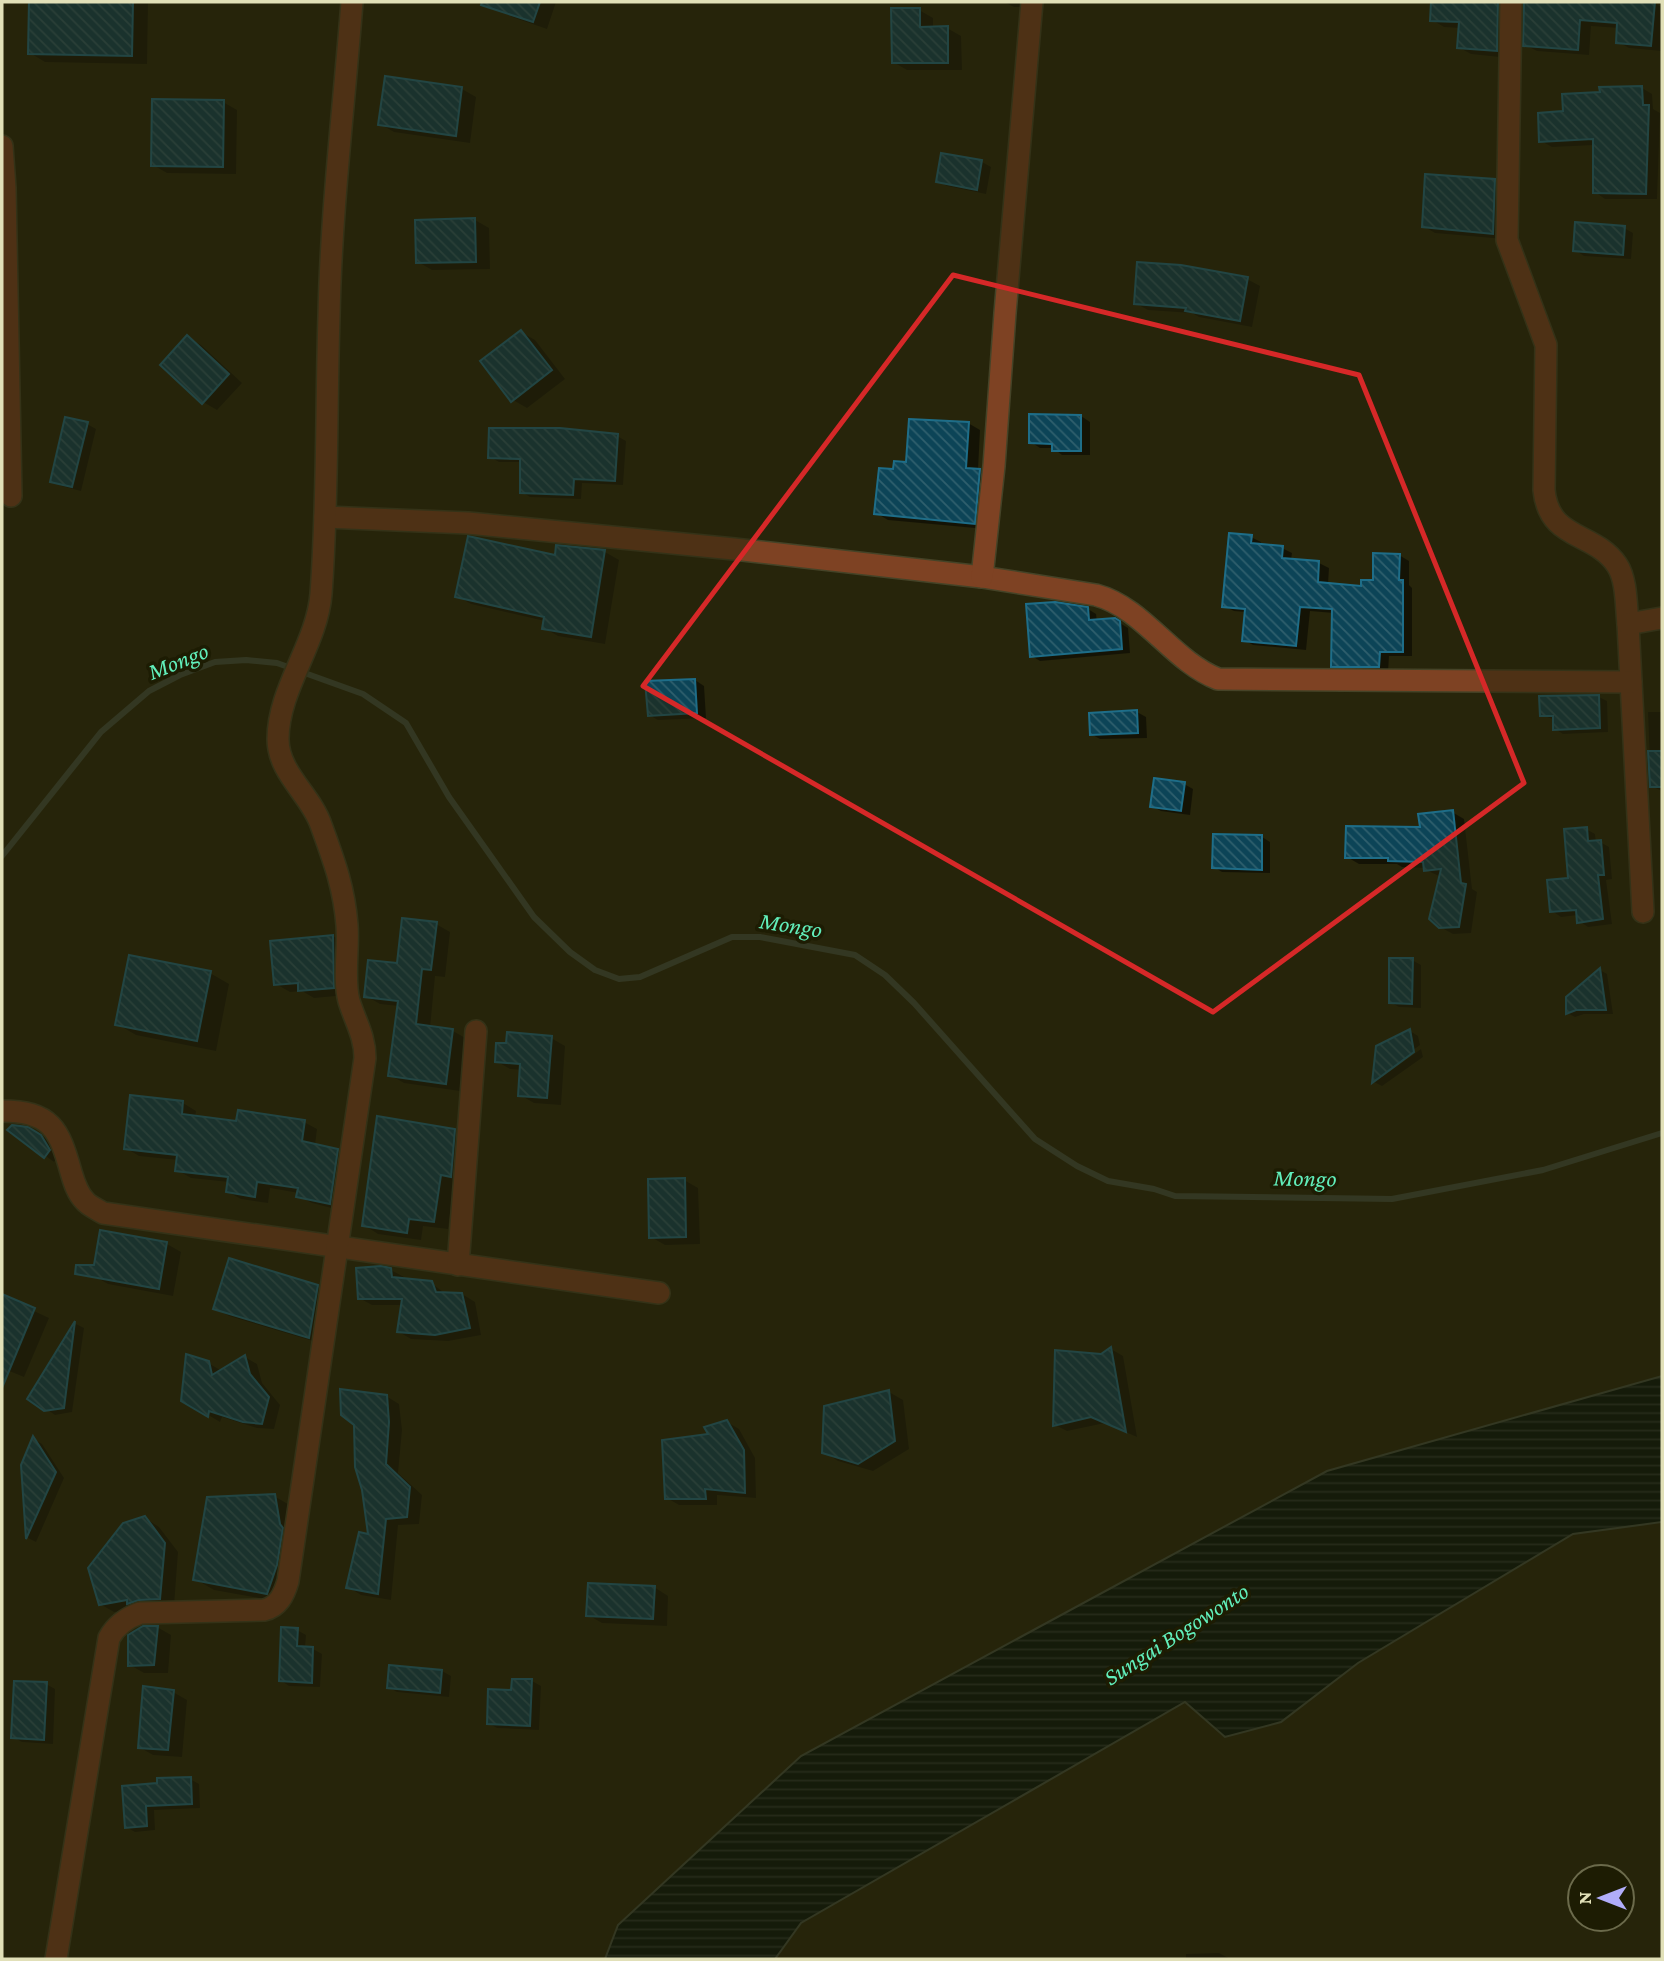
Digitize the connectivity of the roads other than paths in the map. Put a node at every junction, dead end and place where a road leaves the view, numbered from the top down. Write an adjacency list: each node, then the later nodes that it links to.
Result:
1 (352, 2): 6 (street)
2 (1032, 2): 7 (street)
3 (1511, 2): 9 (street)
4 (2, 146): 5 (street)
5 (11, 496)
6 (325, 517): 7 (street); 14 (street)
7 (982, 577): 10 (street)
8 (1662, 618): 9 (street)
9 (1628, 624): 10 (street)
10 (1631, 682): 11 (street)
11 (1643, 912)
12 (476, 1031): 15 (street)
13 (2, 1111): 14 (street)
14 (337, 1248): 15 (street); 17 (street)
15 (458, 1265): 16 (street)
16 (659, 1293)
17 (56, 1959)

